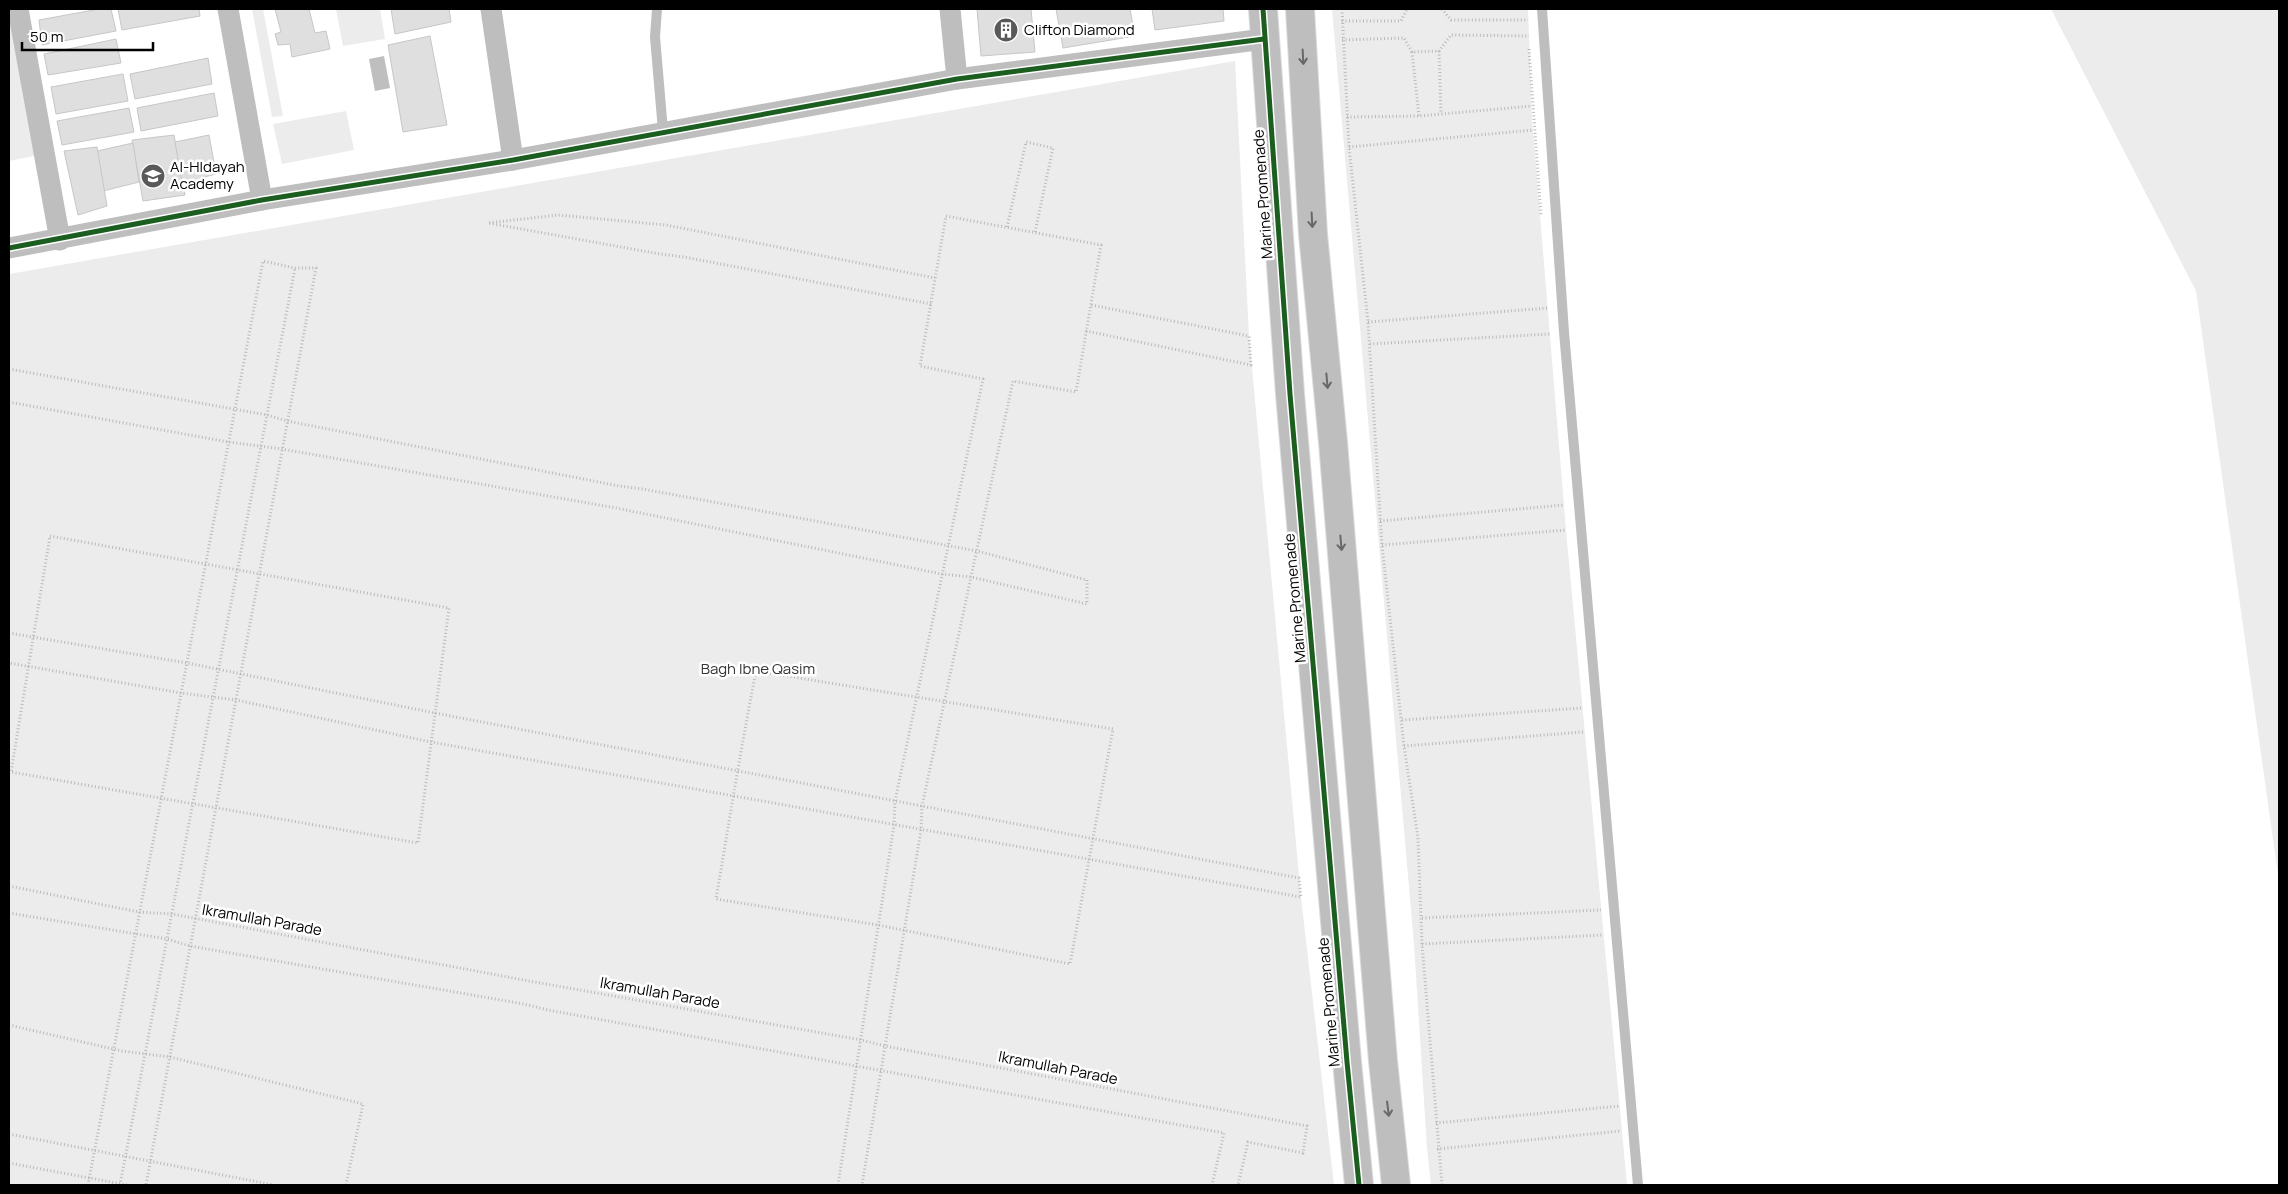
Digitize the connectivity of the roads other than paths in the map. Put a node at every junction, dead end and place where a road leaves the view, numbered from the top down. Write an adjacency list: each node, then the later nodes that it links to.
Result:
1 (18, 9): 14 (street)
2 (228, 9): 13 (street)
3 (491, 9): 12 (street)
4 (657, 9): 11 (lane)
5 (950, 9): 10 (street)
6 (1263, 9): 9 (main road, Marine Promenade)
7 (1300, 9): 16 (main road, one-way to 16)
8 (1542, 9): 22 (lane)
9 (1264, 39): 10 (street); 17 (main road, Marine Promenade)
10 (957, 79): 11 (street)
11 (663, 131): 12 (street)
12 (513, 160): 13 (street)
13 (262, 200): 14 (street)
14 (60, 240): 15 (street)
15 (9, 248)
16 (1382, 1061): 17 (main road); 19 (main road, one-way to 19)
17 (1347, 1062): 18 (main road, Marine Promenade)
18 (1357, 1158): 19 (main road); 20 (main road, Marine Promenade)
19 (1394, 1158): 21 (main road)
20 (1359, 1185)
21 (1396, 1185)
22 (1638, 1185)

